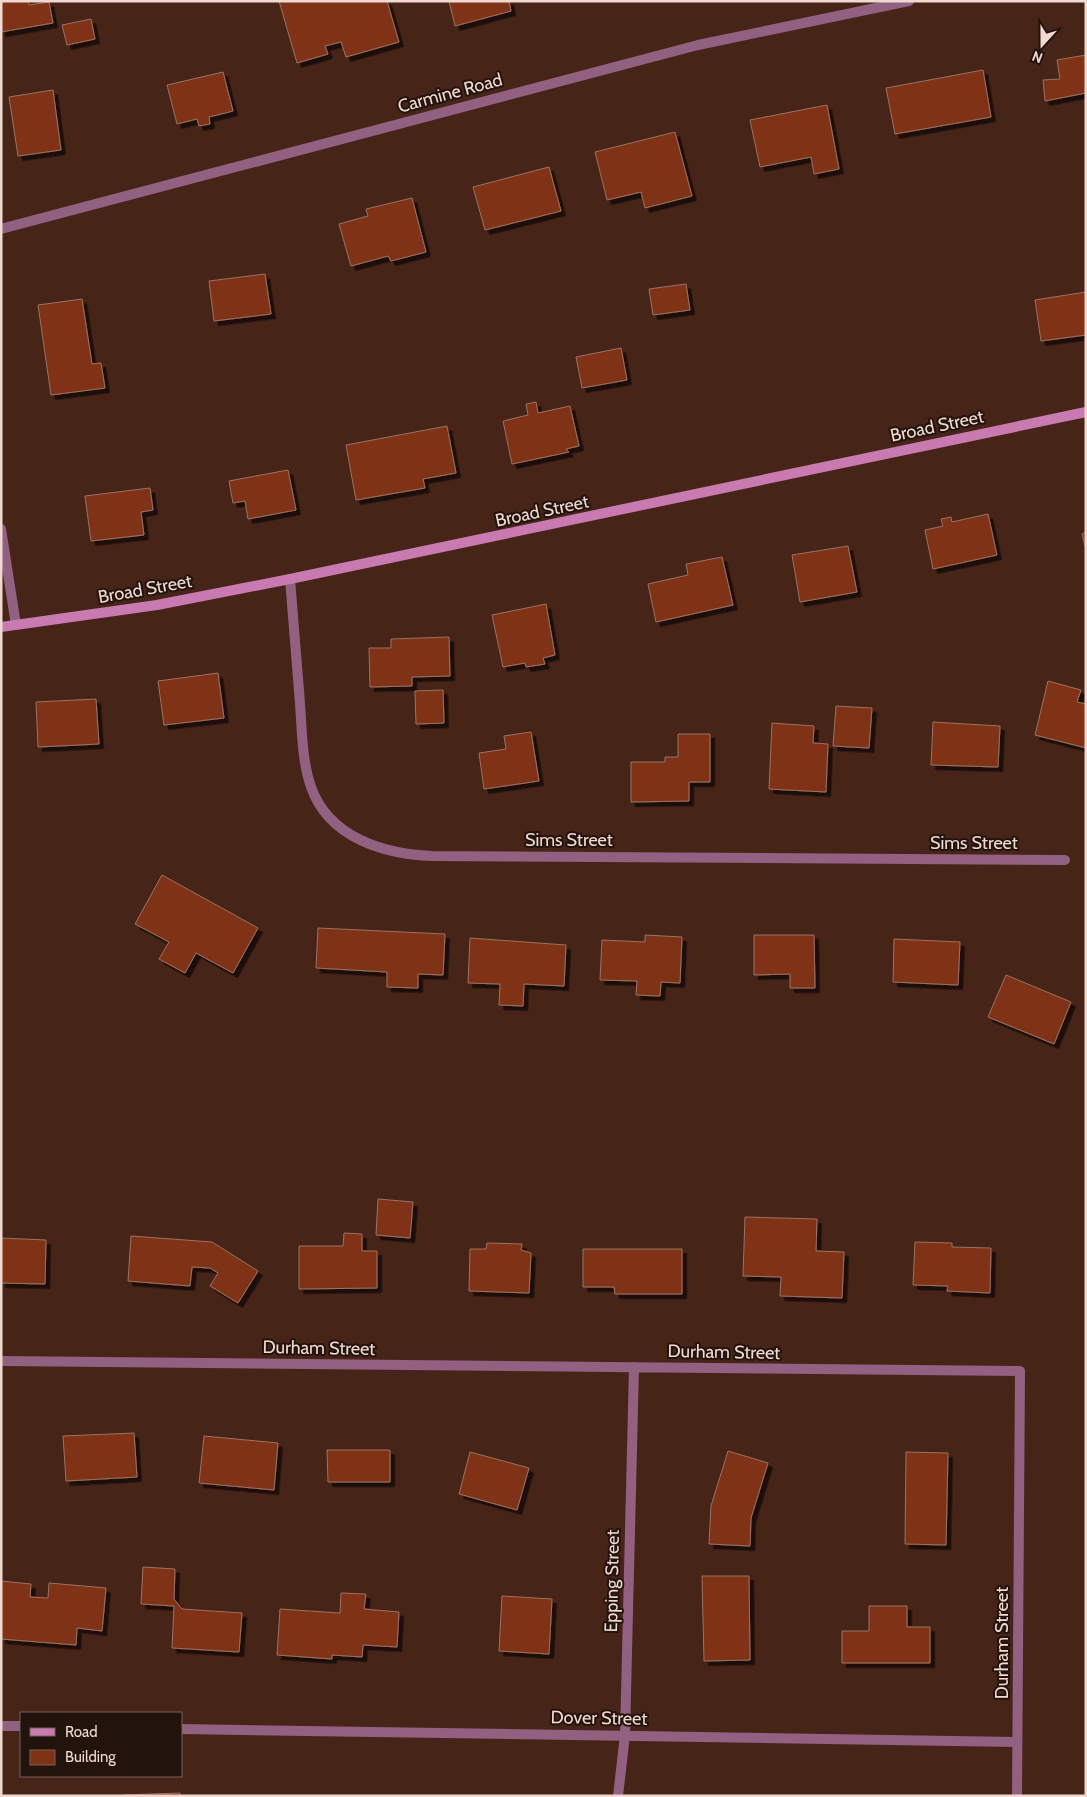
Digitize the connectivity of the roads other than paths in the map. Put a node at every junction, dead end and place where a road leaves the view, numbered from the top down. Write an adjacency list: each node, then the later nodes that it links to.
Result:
1 (909, 1): 2 (street, Carmine Road)
2 (1, 229)
3 (1086, 412): 5 (main road, Broad Street)
4 (1, 529): 6 (street)
5 (290, 579): 6 (main road, Broad Street); 8 (street, Sims Street)
6 (16, 625): 7 (main road, Broad Street)
7 (1, 627)
8 (1065, 860)
9 (1, 1361): 10 (street, Durham Street)
10 (634, 1367): 14 (street, Epping Street); 15 (street, Durham Street)
11 (1, 1726): 12 (street)
12 (20, 1726)
13 (182, 1728): 14 (street, Dover Street)
14 (625, 1735): 15 (street, Dover Street); 16 (street, Epping Street)
15 (1017, 1742): 17 (street, Durham Street)
16 (618, 1796)
17 (1017, 1796)

